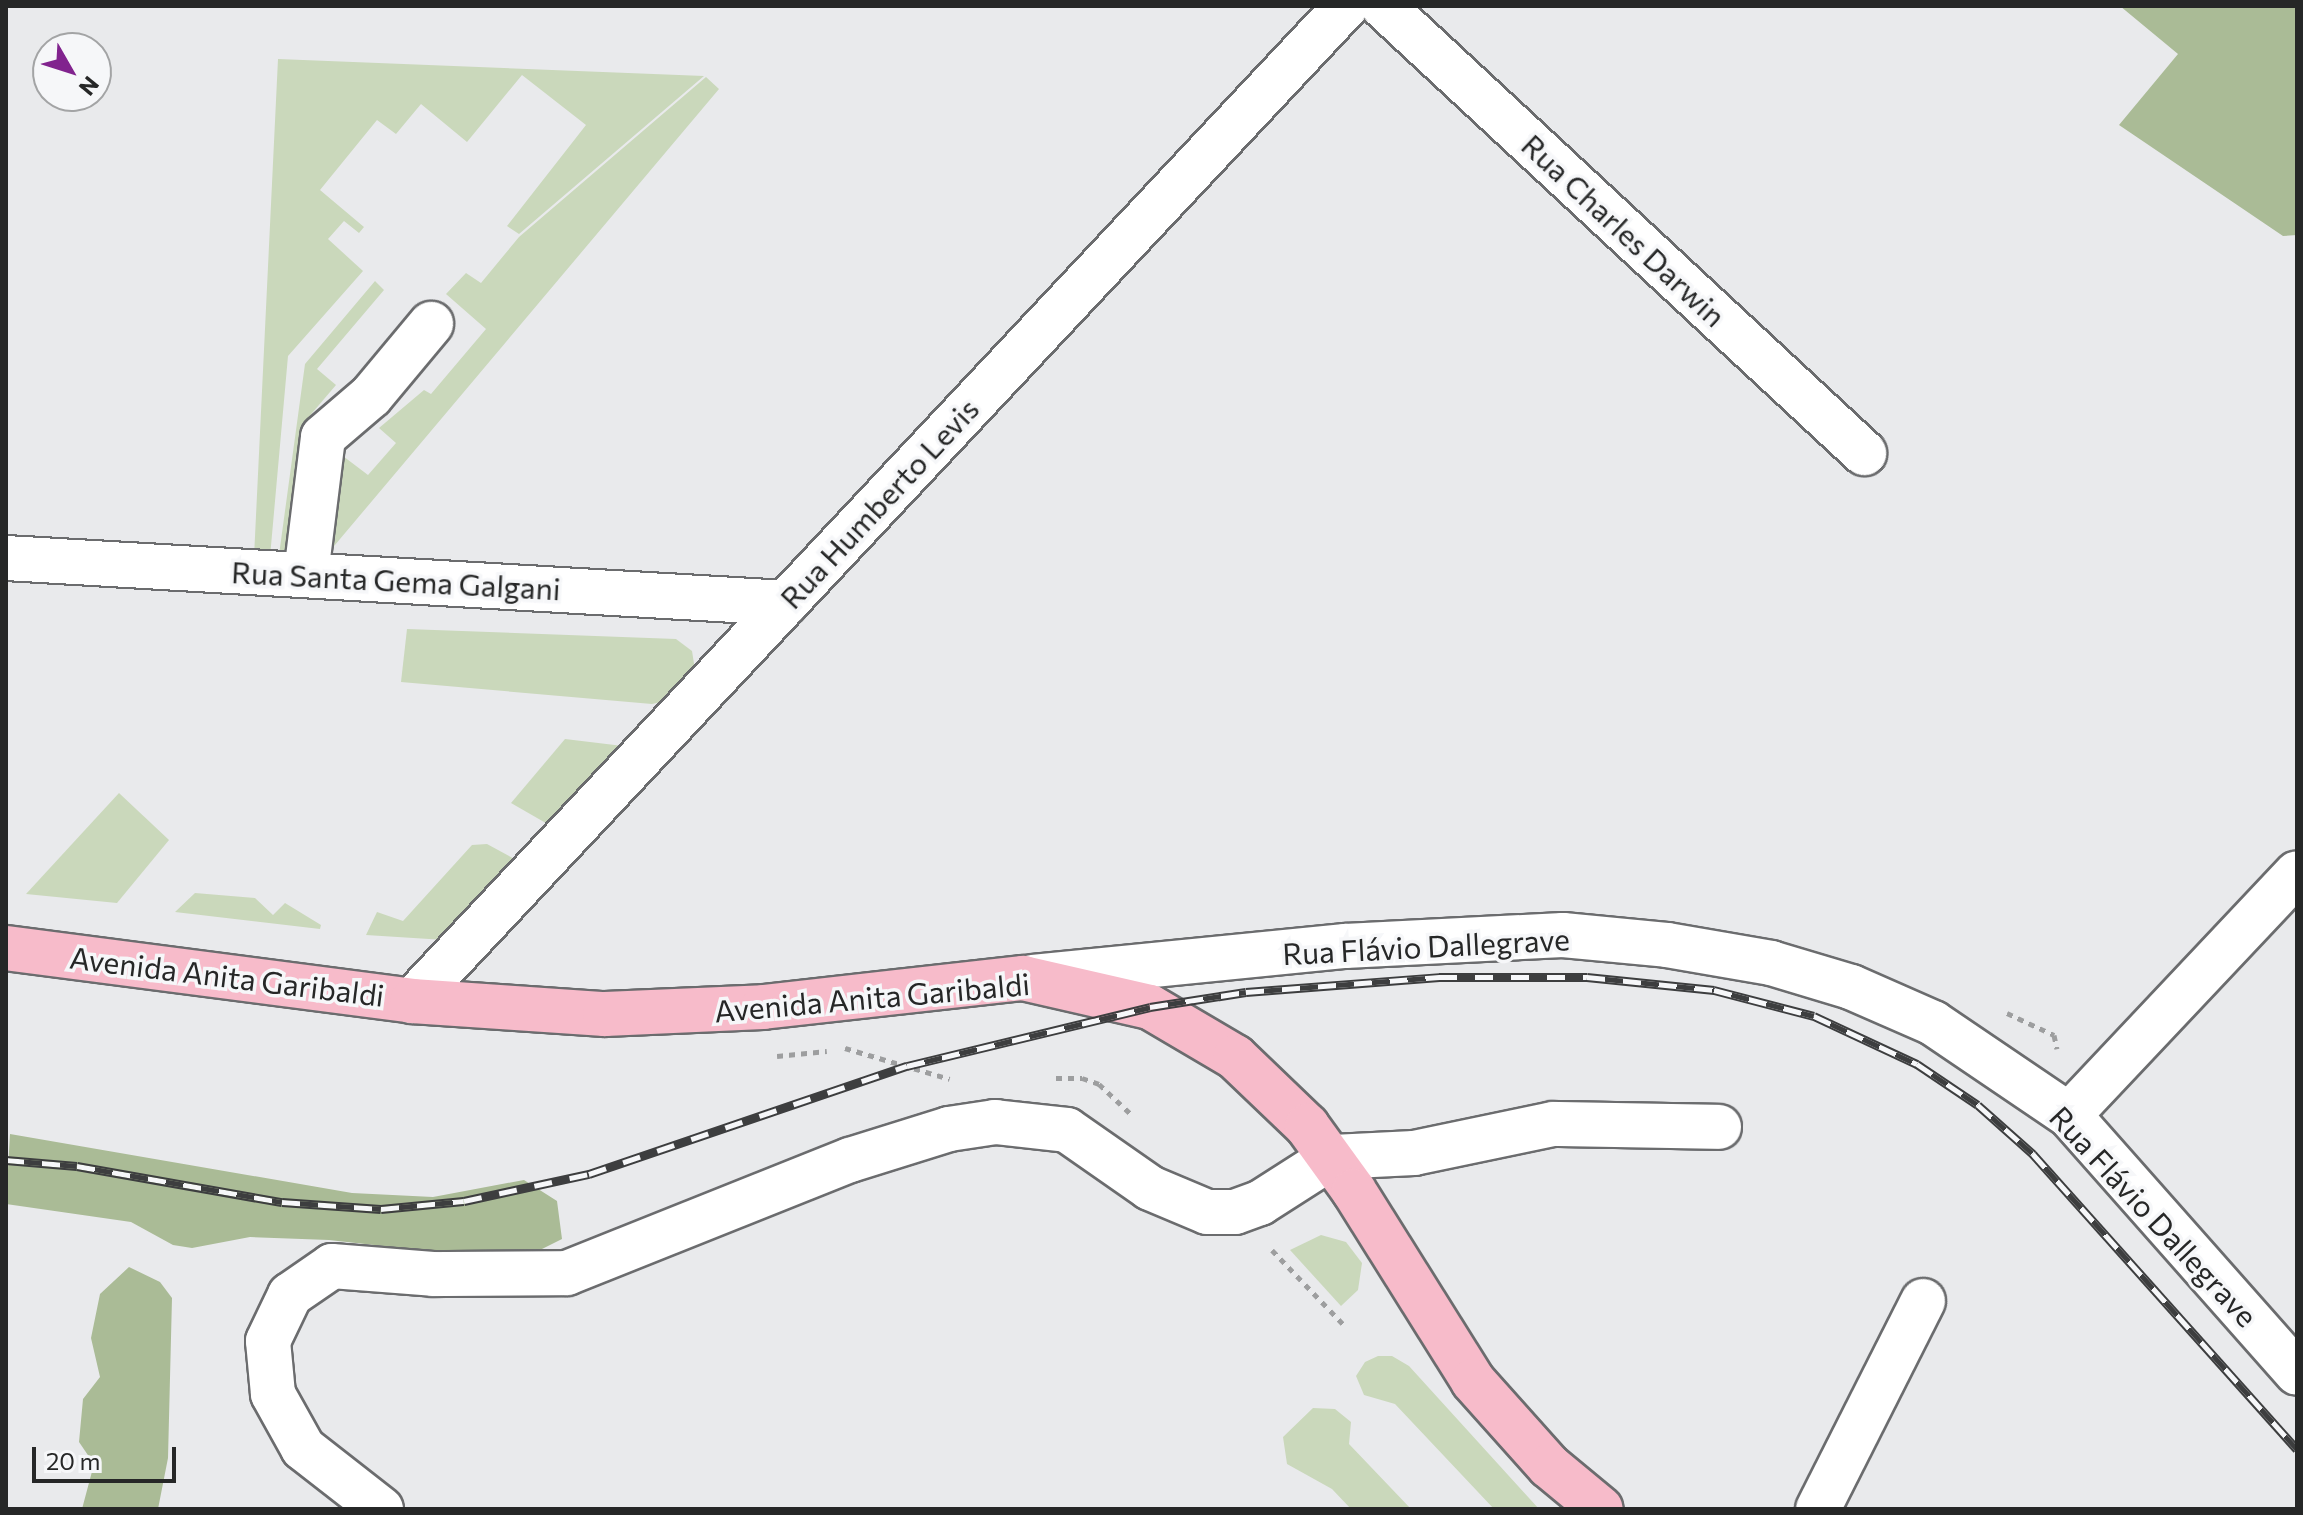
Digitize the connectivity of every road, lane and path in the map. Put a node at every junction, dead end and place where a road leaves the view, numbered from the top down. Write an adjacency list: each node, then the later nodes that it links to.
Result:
1 (1346, 6): 7 (street, Rua Humberto Levis)
2 (1383, 6): 4 (street, Rua Charles Darwin)
3 (431, 324): 6 (street)
4 (1864, 453)
5 (6, 558): 6 (street, Rua Santa Gema Galgani)
6 (306, 574): 7 (street, Rua Santa Gema Galgani)
7 (786, 603): 11 (street, Rua Humberto Levis)
8 (2297, 873): 12 (street)
9 (6, 948): 11 (main road, Avenida Anita Garibaldi)
10 (1023, 978): 11 (main road, Avenida Anita Garibaldi); 12 (street, Rua Flávio Dallegrave); 14 (main road, Avenida Anita Garibaldi)
11 (412, 1001)
12 (2069, 1115): 18 (street, Rua Flávio Dallegrave)
13 (1719, 1127): 14 (street)
14 (1332, 1157): 19 (street); 20 (main road, Avenida Anita Garibaldi)
15 (1265, 1242): 17 (path)
16 (1923, 1301): 21 (street)
17 (1344, 1325)
18 (2297, 1373)
19 (381, 1509)
20 (1601, 1509)
21 (1818, 1509)

